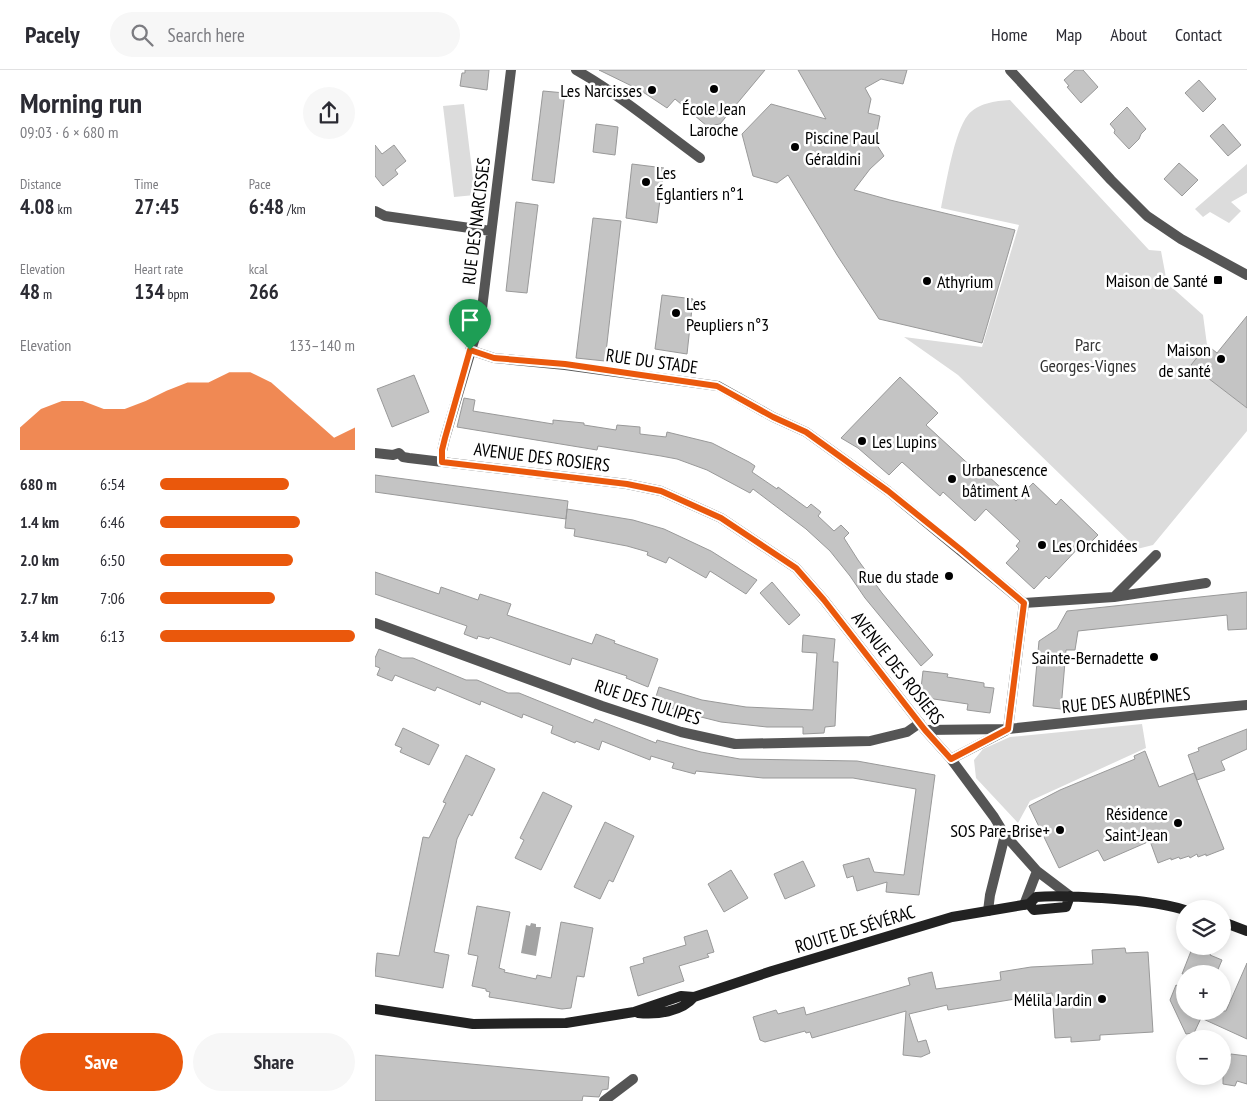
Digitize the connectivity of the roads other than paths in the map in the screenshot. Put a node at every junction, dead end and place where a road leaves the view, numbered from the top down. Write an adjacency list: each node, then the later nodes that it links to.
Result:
1 (511, 70): 6 (street, RUE DES NARCISSES)
2 (575, 70): 4 (street)
3 (1011, 70): 7 (street)
4 (700, 158)
5 (375, 211): 6 (street)
6 (491, 231): 8 (street, RUE DES NARCISSES)
7 (1247, 275)
8 (470, 350): 10 (street, RUE DES NARCISSES); 14 (street, RUE DU STADE)
9 (375, 453): 10 (street, AVENUE DES ROSIERS)
10 (442, 462): 17 (street, AVENUE DES ROSIERS)
11 (1156, 555): 13 (street)
12 (1206, 584): 13 (street)
13 (1114, 597): 14 (street)
14 (1024, 603): 18 (street)
15 (375, 623): 17 (street, RUE DES TULIPES)
16 (1247, 705): 18 (street, RUE DES AUBÉPINES)
17 (923, 726): 18 (street, RUE DES AUBÉPINES); 19 (street, AVENUE DES ROSIERS)
18 (1008, 729): 19 (street, RUE DES AUBÉPINES)
19 (951, 759): 20 (street, AVENUE DES ROSIERS)
20 (1005, 835): 21 (street, AVENUE DES ROSIERS); 25 (street)
21 (1037, 871): 22 (street, AVENUE DES ROSIERS); 23 (street)
22 (1070, 896): 23 (main road, ROUTE DE SÉVÉRAC); 24 (main road, ROUTE DE SÉVÉRAC)
23 (1026, 905): 25 (main road, ROUTE DE SÉVÉRAC)
24 (1176, 907)
25 (988, 911): 28 (main road, ROUTE DE SÉVÉRAC)
26 (1231, 925): 27 (main road)
27 (1247, 931)
28 (375, 1009)
29 (633, 1079): 30 (street)
30 (604, 1101)

